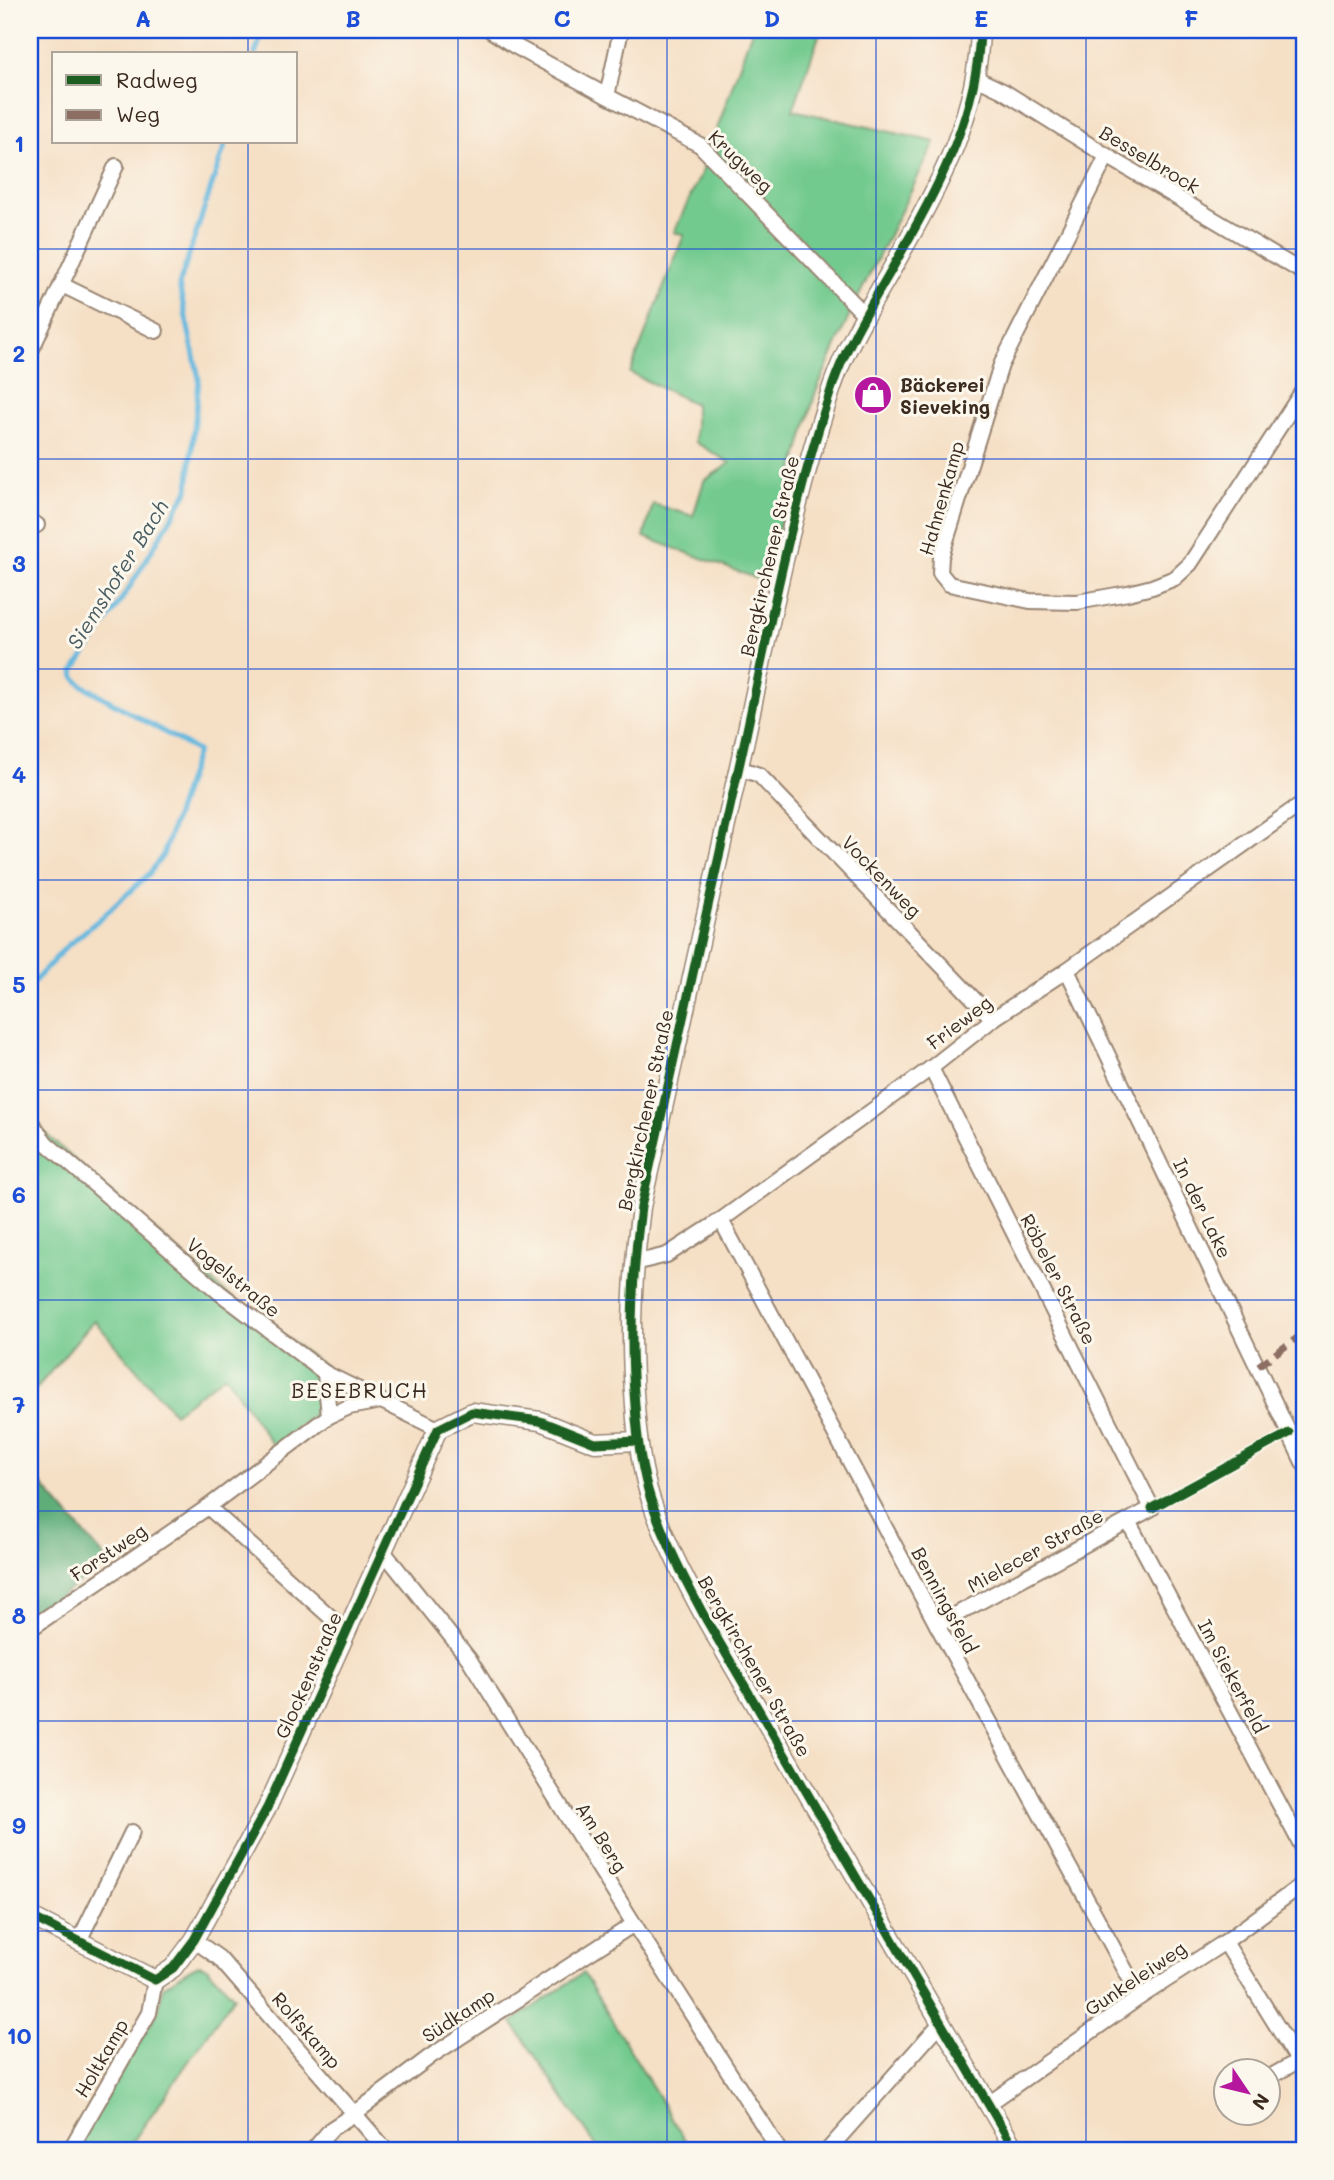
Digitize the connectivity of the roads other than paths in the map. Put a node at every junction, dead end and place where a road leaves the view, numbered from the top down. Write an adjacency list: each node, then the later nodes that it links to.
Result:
1 (490, 30): 5 (street, Krugweg)
2 (621, 30): 5 (street)
3 (980, 30): 4 (street, Bergkirchener Straße)
4 (976, 78): 6 (street, Besselbrock); 10 (street, Bergkirchener Straße)
5 (607, 96): 10 (street, Krugweg)
6 (1107, 156): 8 (street, Besselbrock); 13 (street, Hahnenkamp)
7 (116, 166): 9 (street)
8 (1304, 273)
9 (62, 285): 11 (street); 12 (street)
10 (864, 315): 14 (street, Bergkirchener Straße)
11 (156, 331)
12 (30, 352)
13 (1304, 388)
14 (739, 768): 17 (street, Vockenweg); 21 (street, Bergkirchener Straße)
15 (1304, 802): 16 (street, Frieweg)
16 (1067, 970): 17 (street, Frieweg); 27 (street, In der Lake)
17 (993, 1019): 18 (street, Frieweg)
18 (931, 1068): 20 (street, Frieweg); 29 (street, Röbeler Straße)
19 (30, 1121): 22 (street, Vogelstraße)
20 (720, 1220): 21 (street, Frieweg); 32 (street, Benningsfeld)
21 (634, 1263): 26 (street, Bergkirchener Straße)
22 (325, 1373): 23 (street, Vogelstraße); 24 (street)
23 (382, 1401): 24 (street, Forstweg); 25 (street, Vogelstraße)
24 (329, 1416): 28 (street, Forstweg)
25 (438, 1429): 26 (street); 31 (street, Glockenstraße)
26 (638, 1441): 45 (street, Bergkirchener Straße)
27 (1304, 1464)
28 (208, 1507): 33 (street, Forstweg); 34 (street)
29 (1152, 1507): 30 (street, Mielecer Straße)
30 (1128, 1521): 32 (street, Mielecer Straße); 36 (street, Im Siekerfeld)
31 (383, 1551): 34 (street, Glockenstraße); 39 (street, Am Berg)
32 (937, 1625): 44 (street, Benningsfeld)
33 (30, 1629)
34 (346, 1631): 40 (street, Glockenstraße)
35 (132, 1832): 41 (street)
36 (1304, 1850)
37 (1304, 1883): 42 (street, Gunkeleiweg)
38 (30, 1916): 41 (street)
39 (634, 1924): 49 (street, Südkamp); 53 (street, Am Berg)
40 (194, 1940): 43 (street, Glockenstraße); 49 (street, Rolfskamp)
41 (79, 1941): 43 (street)
42 (1225, 1942): 44 (street, Gunkeleiweg); 46 (street)
43 (155, 1980): 50 (street, Holtkamp)
44 (1140, 1997): 48 (street, Gunkeleiweg)
45 (940, 2024): 48 (street, Bergkirchener Straße); 54 (street)
46 (1301, 2066): 47 (street)
47 (1282, 2073)
48 (987, 2105): 55 (street, Bergkirchener Straße)
49 (354, 2114): 51 (street, Südkamp); 52 (street, Rolfskamp)
50 (70, 2150)
51 (313, 2150)
52 (386, 2150)
53 (779, 2150)
54 (828, 2150)
55 (1015, 2150)

